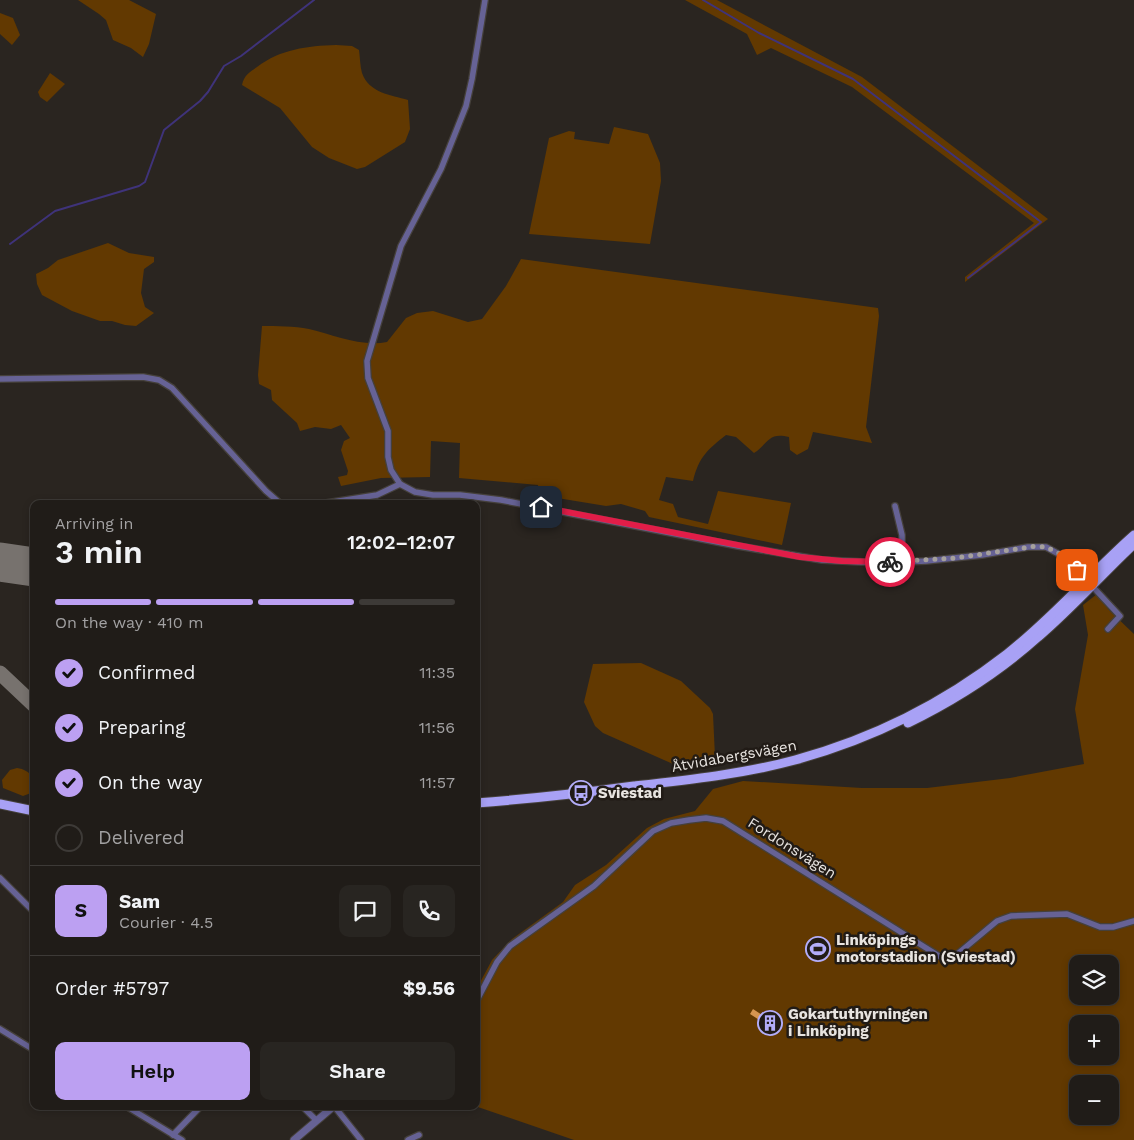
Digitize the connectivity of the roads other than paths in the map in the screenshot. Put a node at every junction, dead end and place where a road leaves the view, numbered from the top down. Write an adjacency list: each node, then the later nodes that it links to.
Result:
1 (485, 0): 3 (street)
2 (0, 379): 4 (street)
3 (400, 484): 5 (street); 9 (street)
4 (276, 500)
5 (345, 500)
6 (895, 506): 9 (street)
7 (1134, 535): 10 (main road, Åtvidabergsvägen)
8 (1134, 544): 10 (main road, Åtvidabergsvägen)
9 (902, 562): 10 (street)
10 (1089, 583): 11 (street); 13 (main road, Åtvidabergsvägen); 14 (main road, Åtvidabergsvägen)
11 (1108, 629)
12 (0, 804): 16 (main road)
13 (480, 804)
14 (480, 809)
15 (0, 810): 17 (main road)
16 (30, 810)
17 (30, 816)
18 (0, 878): 19 (street)
19 (30, 908)
20 (1134, 921): 21 (street, Fordonsvägen)
21 (480, 994)
22 (0, 1029): 23 (street)
23 (30, 1048)
24 (132, 1110): 30 (street)
25 (197, 1110): 30 (street)
26 (306, 1110): 29 (street)
27 (329, 1110): 29 (street)
28 (337, 1110): 34 (street)
29 (316, 1120): 33 (street)
30 (173, 1135): 32 (street)
31 (419, 1135): 35 (street)
32 (182, 1140)
33 (294, 1140)
34 (361, 1140)
35 (408, 1140)

